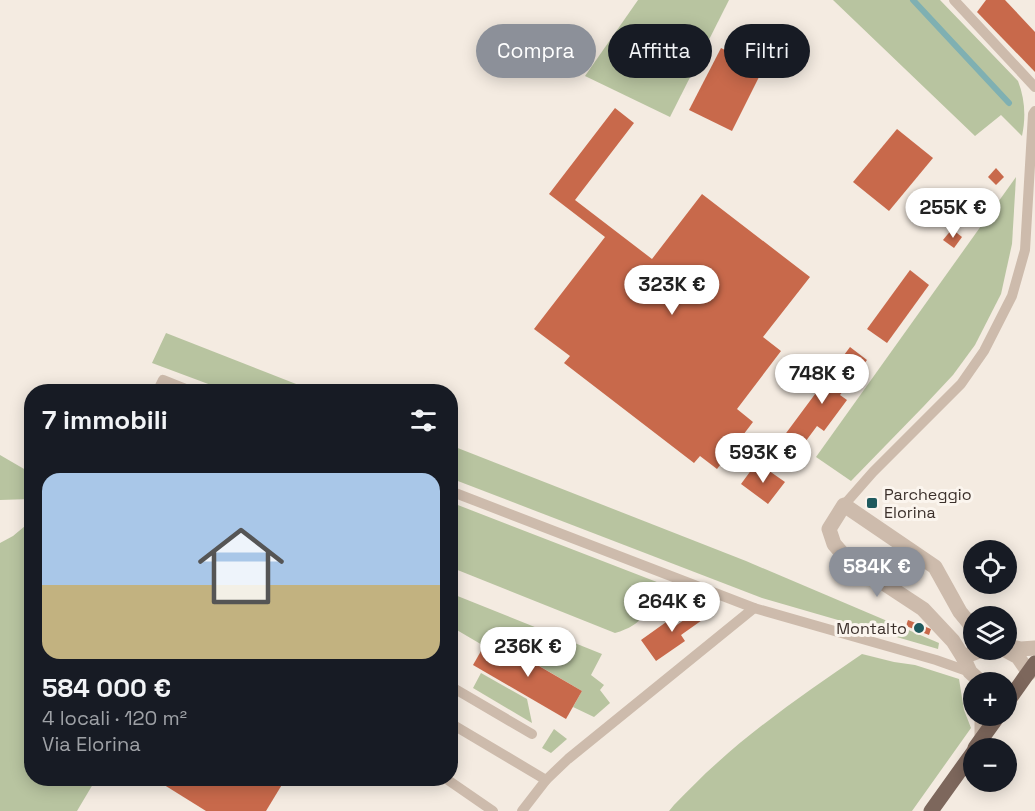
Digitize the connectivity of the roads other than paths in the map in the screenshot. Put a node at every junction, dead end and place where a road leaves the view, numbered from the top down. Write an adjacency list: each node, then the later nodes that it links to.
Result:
1 (954, 0): 2 (lane)
2 (1035, 87)
3 (1035, 111): 7 (lane)
4 (160, 384): 5 (lane)
5 (173, 384)
6 (458, 494): 8 (lane)
7 (844, 505): 9 (street); 13 (street)
8 (754, 608): 14 (lane); 22 (lane)
9 (963, 616)
10 (1035, 648): 11 (street)
11 (1017, 649)
12 (1017, 656): 15 (street)
13 (963, 657): 14 (lane)
14 (936, 660): 16 (lane)
15 (1032, 668): 17 (main road)
16 (963, 673)
17 (1017, 688)
18 (458, 691): 20 (lane)
19 (458, 728): 22 (lane)
20 (532, 734)
21 (963, 766): 26 (main road)
22 (546, 780): 25 (lane)
23 (457, 786): 24 (lane)
24 (493, 811)
25 (522, 811)
26 (931, 811)

